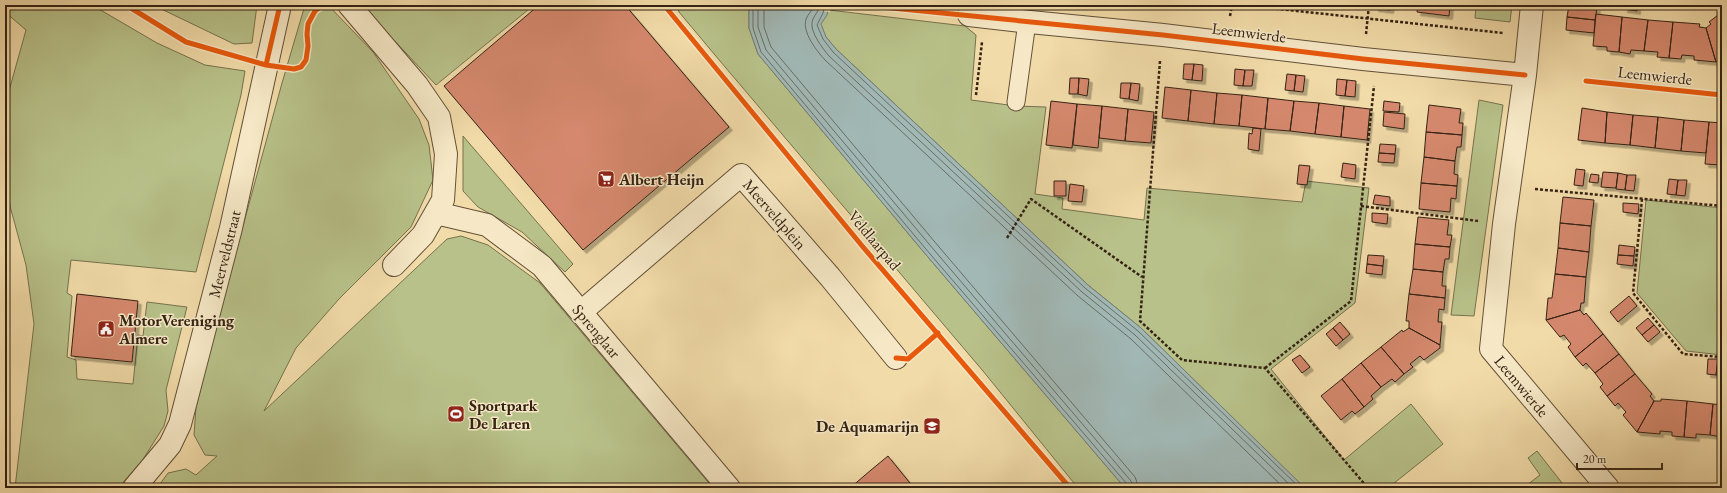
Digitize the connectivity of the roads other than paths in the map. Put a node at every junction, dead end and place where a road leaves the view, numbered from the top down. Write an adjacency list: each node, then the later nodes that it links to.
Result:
1 (280, 5): 12 (street, Meerveldstraat)
2 (349, 5): 8 (street)
3 (1532, 5): 6 (street, Leemwierde)
4 (977, 16): 5 (street, Leemwierde)
5 (1027, 22): 6 (street, Leemwierde); 7 (lane)
6 (1525, 75): 14 (street, Leemwierde)
7 (1016, 102)
8 (436, 213): 9 (street); 10 (street, Sprenglaar)
9 (394, 265)
10 (581, 312): 11 (street, Meerveldplein); 13 (street, Sprenglaar)
11 (896, 358)
12 (134, 488)
13 (730, 488)
14 (1608, 488)

